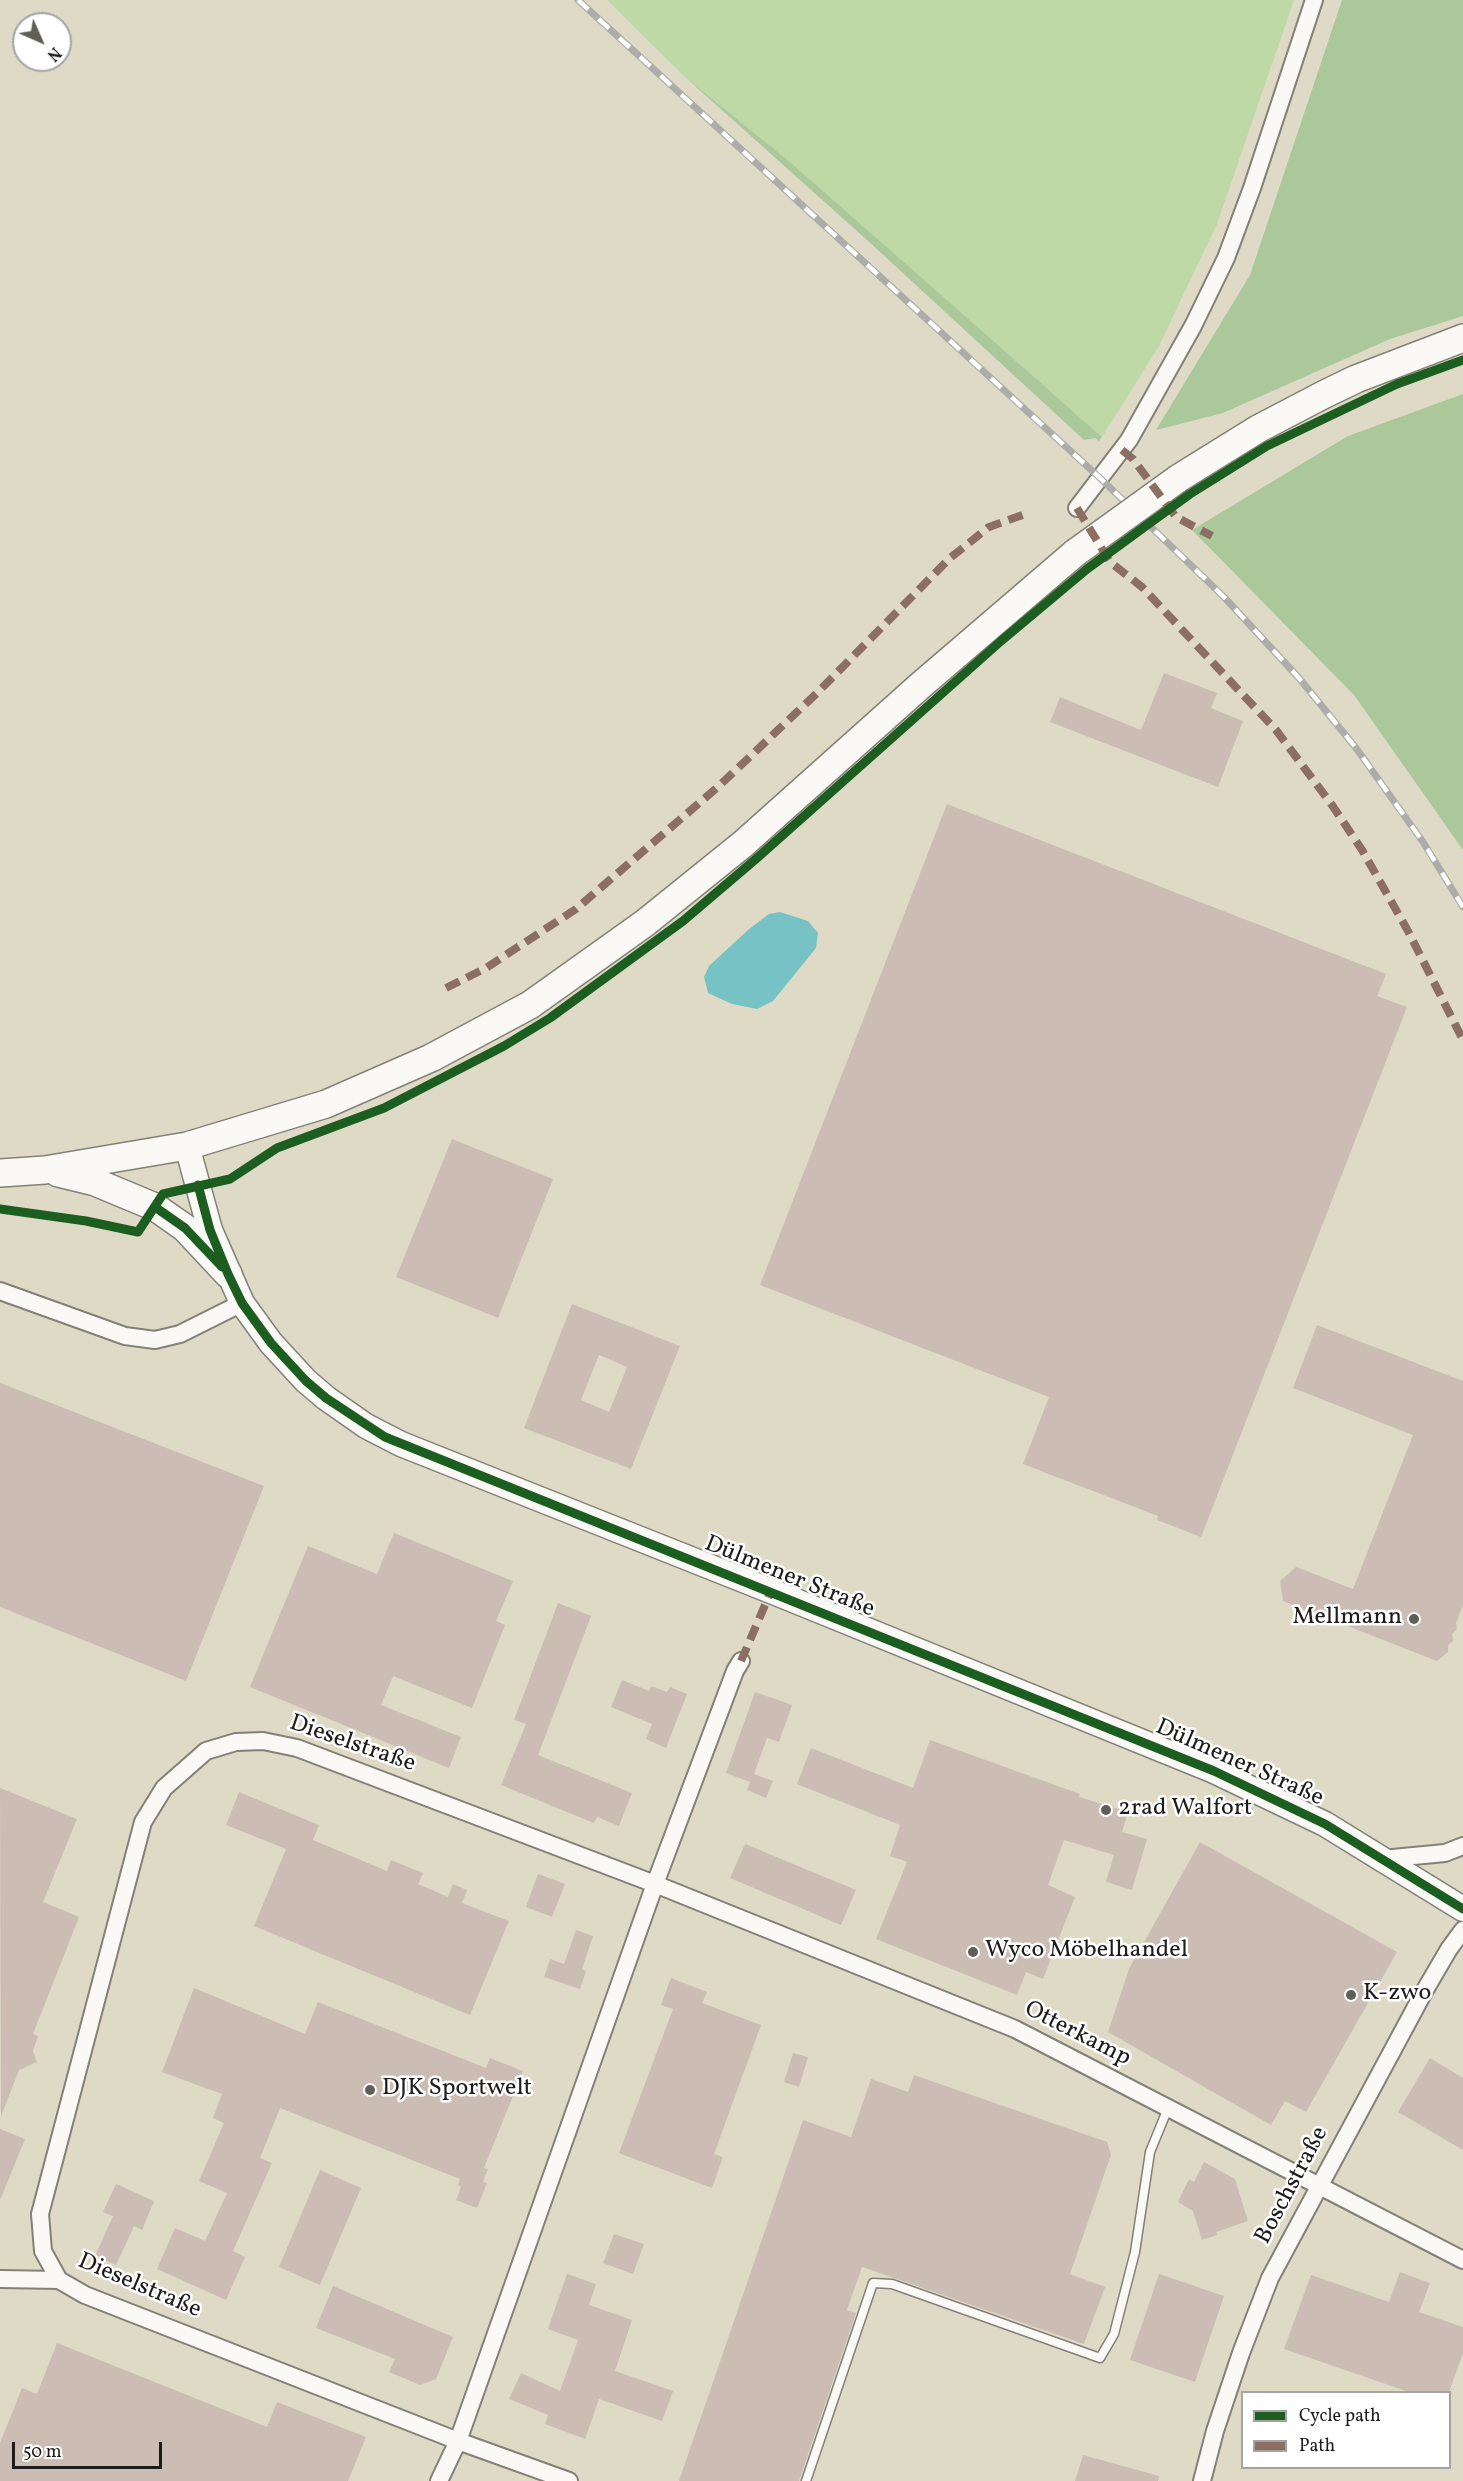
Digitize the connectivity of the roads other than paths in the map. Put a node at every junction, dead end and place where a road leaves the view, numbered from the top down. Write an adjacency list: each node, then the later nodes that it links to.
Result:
1 (1314, 0): 3 (street)
2 (1463, 338): 4 (main road, bridge)
3 (1077, 508)
4 (187, 1146): 5 (main road); 7 (street, Dülmener Straße)
5 (45, 1170): 6 (main road); 7 (main road)
6 (0, 1173)
7 (228, 1274): 9 (street, Dülmener Straße)
8 (0, 1291): 9 (street)
9 (242, 1303): 12 (street, Dülmener Straße)
10 (741, 1662): 13 (street)
11 (1463, 1846): 12 (street)
12 (1382, 1859): 14 (street, Dülmener Straße)
13 (655, 1884): 16 (street, Otterkamp); 20 (street, Dieselstraße); 21 (street)
14 (1463, 1909)
15 (1463, 1930): 17 (street, Boschstraße)
16 (1168, 2108): 17 (street, Otterkamp); 24 (lane)
17 (1320, 2187): 18 (street, Otterkamp); 25 (street, Boschstraße)
18 (1463, 2260)
19 (0, 2279): 20 (street)
20 (59, 2280): 21 (street, Dieselstraße)
21 (458, 2441): 22 (street); 23 (street, Dieselstraße)
22 (439, 2481)
23 (569, 2481)
24 (806, 2481)
25 (1202, 2481)

